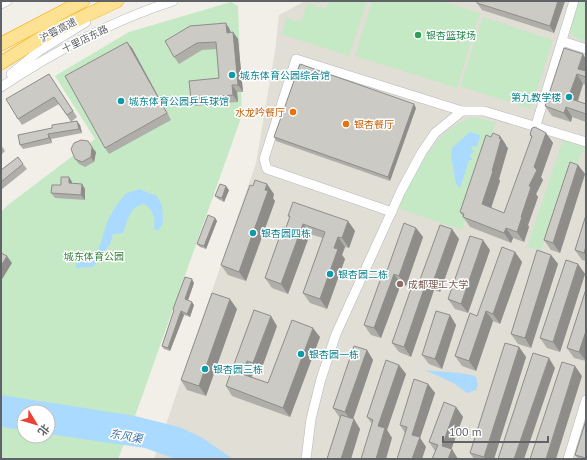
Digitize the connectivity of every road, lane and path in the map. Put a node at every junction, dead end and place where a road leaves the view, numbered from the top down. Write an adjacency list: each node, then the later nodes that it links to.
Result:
1 (7, 1): 7 (street)
2 (84, 1): 9 (highway, 沪蓉高速)
3 (117, 1): 11 (highway, 沪蓉高速)
4 (123, 1): 12 (street)
5 (173, 1): 13 (street, 十里店东路)
6 (574, 1): 8 (street)
7 (1, 4)
8 (562, 41): 10 (street); 15 (street)
9 (1, 44)
10 (586, 49)
11 (1, 63)
12 (1, 83)
13 (1, 87)
14 (462, 111): 15 (street); 17 (street); 17 (street)
15 (536, 125): 16 (street)
16 (586, 142)
17 (392, 212): 19 (street)
18 (586, 400): 20 (street)
19 (306, 459)
20 (568, 459)

